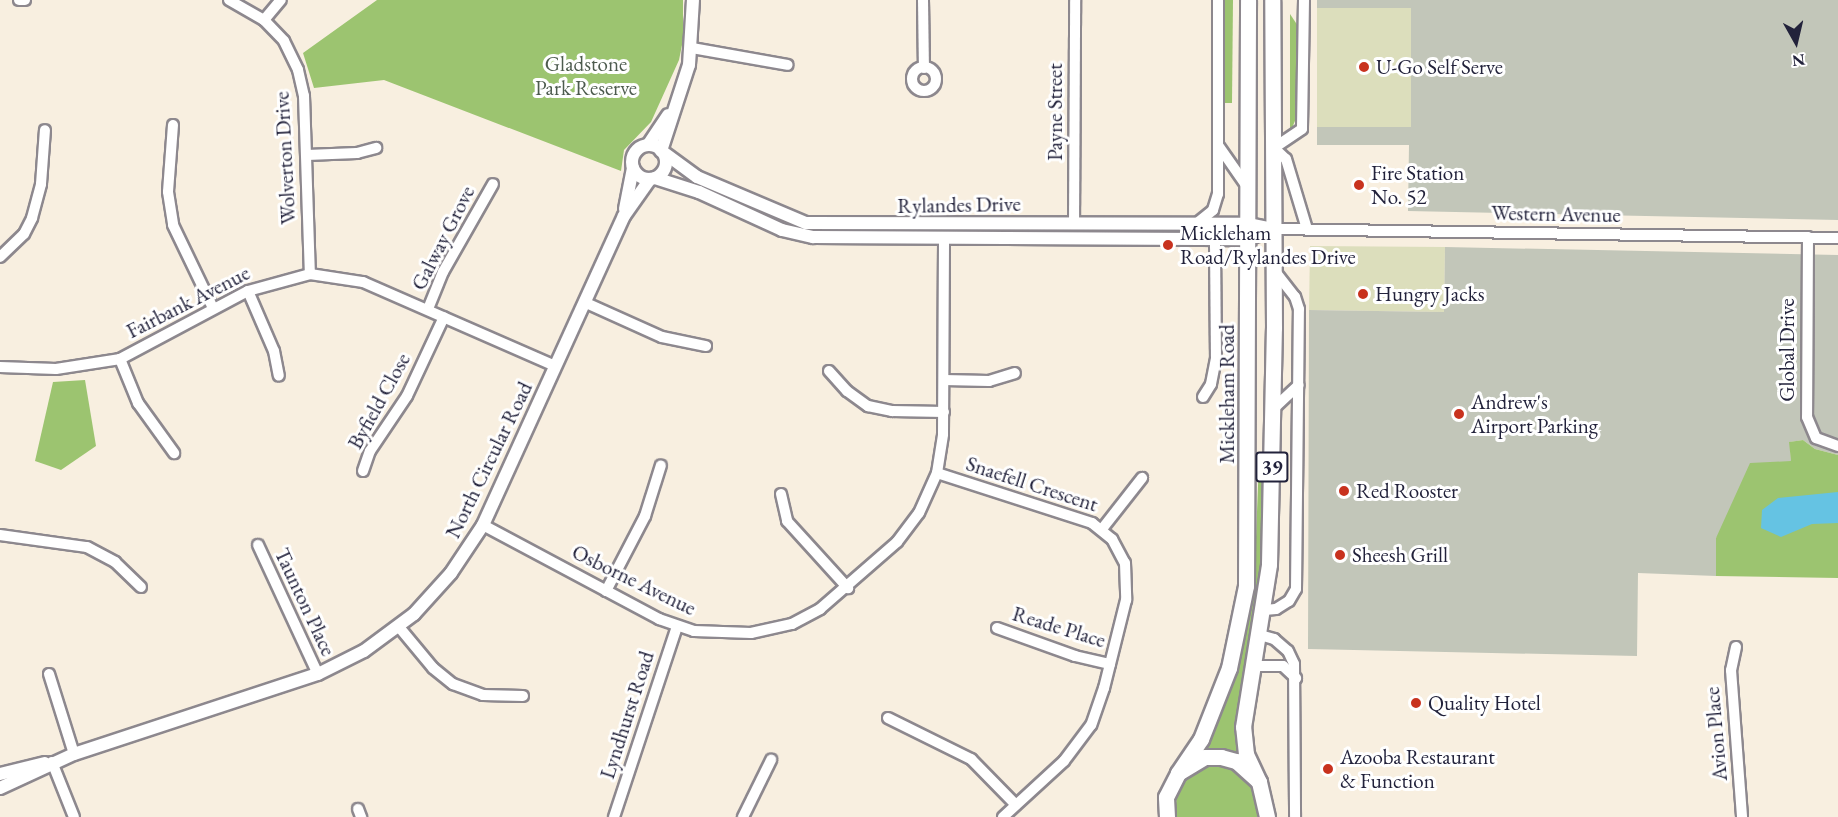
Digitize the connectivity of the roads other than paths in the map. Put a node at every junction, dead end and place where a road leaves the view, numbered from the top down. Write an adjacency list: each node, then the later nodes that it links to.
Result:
1 (19, 0): 2 (street)
2 (25, 0)
3 (229, 0): 12 (street, Wolverton Drive)
4 (281, 0): 12 (street)
5 (693, 0): 13 (street)
6 (923, 0): 15 (street)
7 (1075, 0): 31 (street, Payne Street)
8 (1218, 0): 20 (street)
9 (1248, 0): 28 (main road, Mickleham Road / 39)
10 (1272, 0): 22 (main road, 39)
11 (1304, 0): 22 (street)
12 (264, 20): 24 (street, Wolverton Drive)
13 (692, 48): 14 (street); 16 (street)
14 (788, 65)
15 (924, 68)
16 (674, 106): 19 (street); 23 (street)
17 (173, 125): 46 (street)
18 (45, 130): 41 (street)
19 (648, 145): 23 (street); 25 (street)
20 (1218, 145): 28 (street); 32 (street)
21 (376, 148): 24 (street)
22 (1274, 148): 33 (street); 34 (main road, 39)
23 (662, 152): 26 (street); 29 (street, Rylandes Drive)
24 (307, 155): 43 (street, Wolverton Drive)
25 (633, 168): 26 (street); 30 (street, North Circular Road)
26 (653, 178): 29 (street, Rylandes Drive); 30 (street, North Circular Road)
27 (493, 184): 47 (street, Galway Grove)
28 (1248, 189): 36 (main road, Mickleham Road / 39)
29 (766, 215): 35 (street, Rylandes Drive)
30 (624, 216): 45 (street, North Circular Road)
31 (1074, 223): 32 (street, Rylandes Drive); 35 (street, Rylandes Drive); 37 (street)
32 (1196, 224): 36 (street, Rylandes Drive)
33 (1307, 229): 34 (street, Western Avenue); 38 (street, Western Avenue)
34 (1273, 230): 36 (street); 42 (main road, 39)
35 (944, 231): 37 (street, Rylandes Drive); 56 (street)
36 (1248, 232): 40 (street, Rylandes Drive); 91 (main road, Mickleham Road / 39)
37 (1074, 237): 40 (street, Rylandes Drive)
38 (1808, 237): 39 (street, Western Avenue); 61 (street, Global Drive)
39 (1838, 238)
40 (1215, 239): 58 (street)
41 (0, 257)
42 (1273, 268): 57 (street); 59 (main road, 39)
43 (310, 274): 44 (street, Fairbank Avenue); 47 (street, Fairbank Avenue)
44 (248, 291): 46 (street, Fairbank Avenue); 55 (street)
45 (584, 302): 49 (street); 51 (street, North Circular Road)
46 (213, 308): 50 (street, Fairbank Avenue)
47 (428, 309): 48 (street, Fairbank Avenue)
48 (444, 317): 51 (street, Fairbank Avenue); 64 (street, Byfield Close)
49 (706, 346)
50 (120, 359): 52 (street, Fairbank Avenue); 62 (street)
51 (555, 366): 68 (street, North Circular Road)
52 (0, 367)
53 (829, 371): 60 (street)
54 (1015, 373): 56 (street)
55 (279, 376)
56 (944, 380): 60 (street, Osborne Avenue)
57 (1299, 385): 59 (street); 75 (street)
58 (1203, 397)
59 (1273, 409): 75 (main road, 39)
60 (944, 412): 65 (street, Osborne Avenue)
61 (1838, 446)
62 (174, 453)
63 (661, 465): 74 (street)
64 (363, 471)
65 (937, 473): 69 (street, Snaefell Crescent); 73 (street, Osborne Avenue)
66 (1142, 478): 69 (street)
67 (781, 494): 73 (street)
68 (483, 525): 74 (street, Osborne Avenue); 77 (street, North Circular Road)
69 (1102, 529): 81 (street, Snaefell Crescent)
70 (0, 535): 72 (street)
71 (258, 545): 84 (street, Taunton Place)
72 (141, 587)
73 (848, 588): 76 (street, Osborne Avenue)
74 (606, 591): 76 (street, Osborne Avenue)
75 (1264, 610): 79 (main road, 39)
76 (677, 626): 99 (street, Lyndhurst Road)
77 (399, 627): 84 (street, North Circular Road); 86 (street)
78 (997, 628): 81 (street, Reade Place)
79 (1260, 635): 82 (main road, 39); 85 (street)
80 (1736, 647): 105 (street, Avion Place)
81 (1110, 664): 96 (street, Snaefell Crescent)
82 (1254, 666): 85 (street); 93 (main road, 39)
83 (49, 674): 88 (street)
84 (318, 674): 88 (street, North Circular Road)
85 (1296, 678): 104 (street)
86 (523, 696)
87 (888, 718): 96 (street)
88 (74, 754): 90 (street, North Circular Road)
89 (771, 760): 100 (street)
90 (52, 762): 92 (street, North Circular Road); 94 (street, North Circular Road); 98 (street)
91 (1178, 773): 93 (main road); 95 (main road, 39)
92 (0, 774)
93 (1259, 782): 97 (main road, 39)
94 (0, 788)
95 (1166, 797): 102 (main road); 103 (main road, 39)
96 (1016, 805): 101 (street, Snaefell Crescent)
97 (1267, 816)
98 (74, 817)
99 (614, 817)
100 (743, 817)
101 (1003, 817)
102 (1157, 817)
103 (1167, 817)
104 (1296, 817)
105 (1742, 817)

